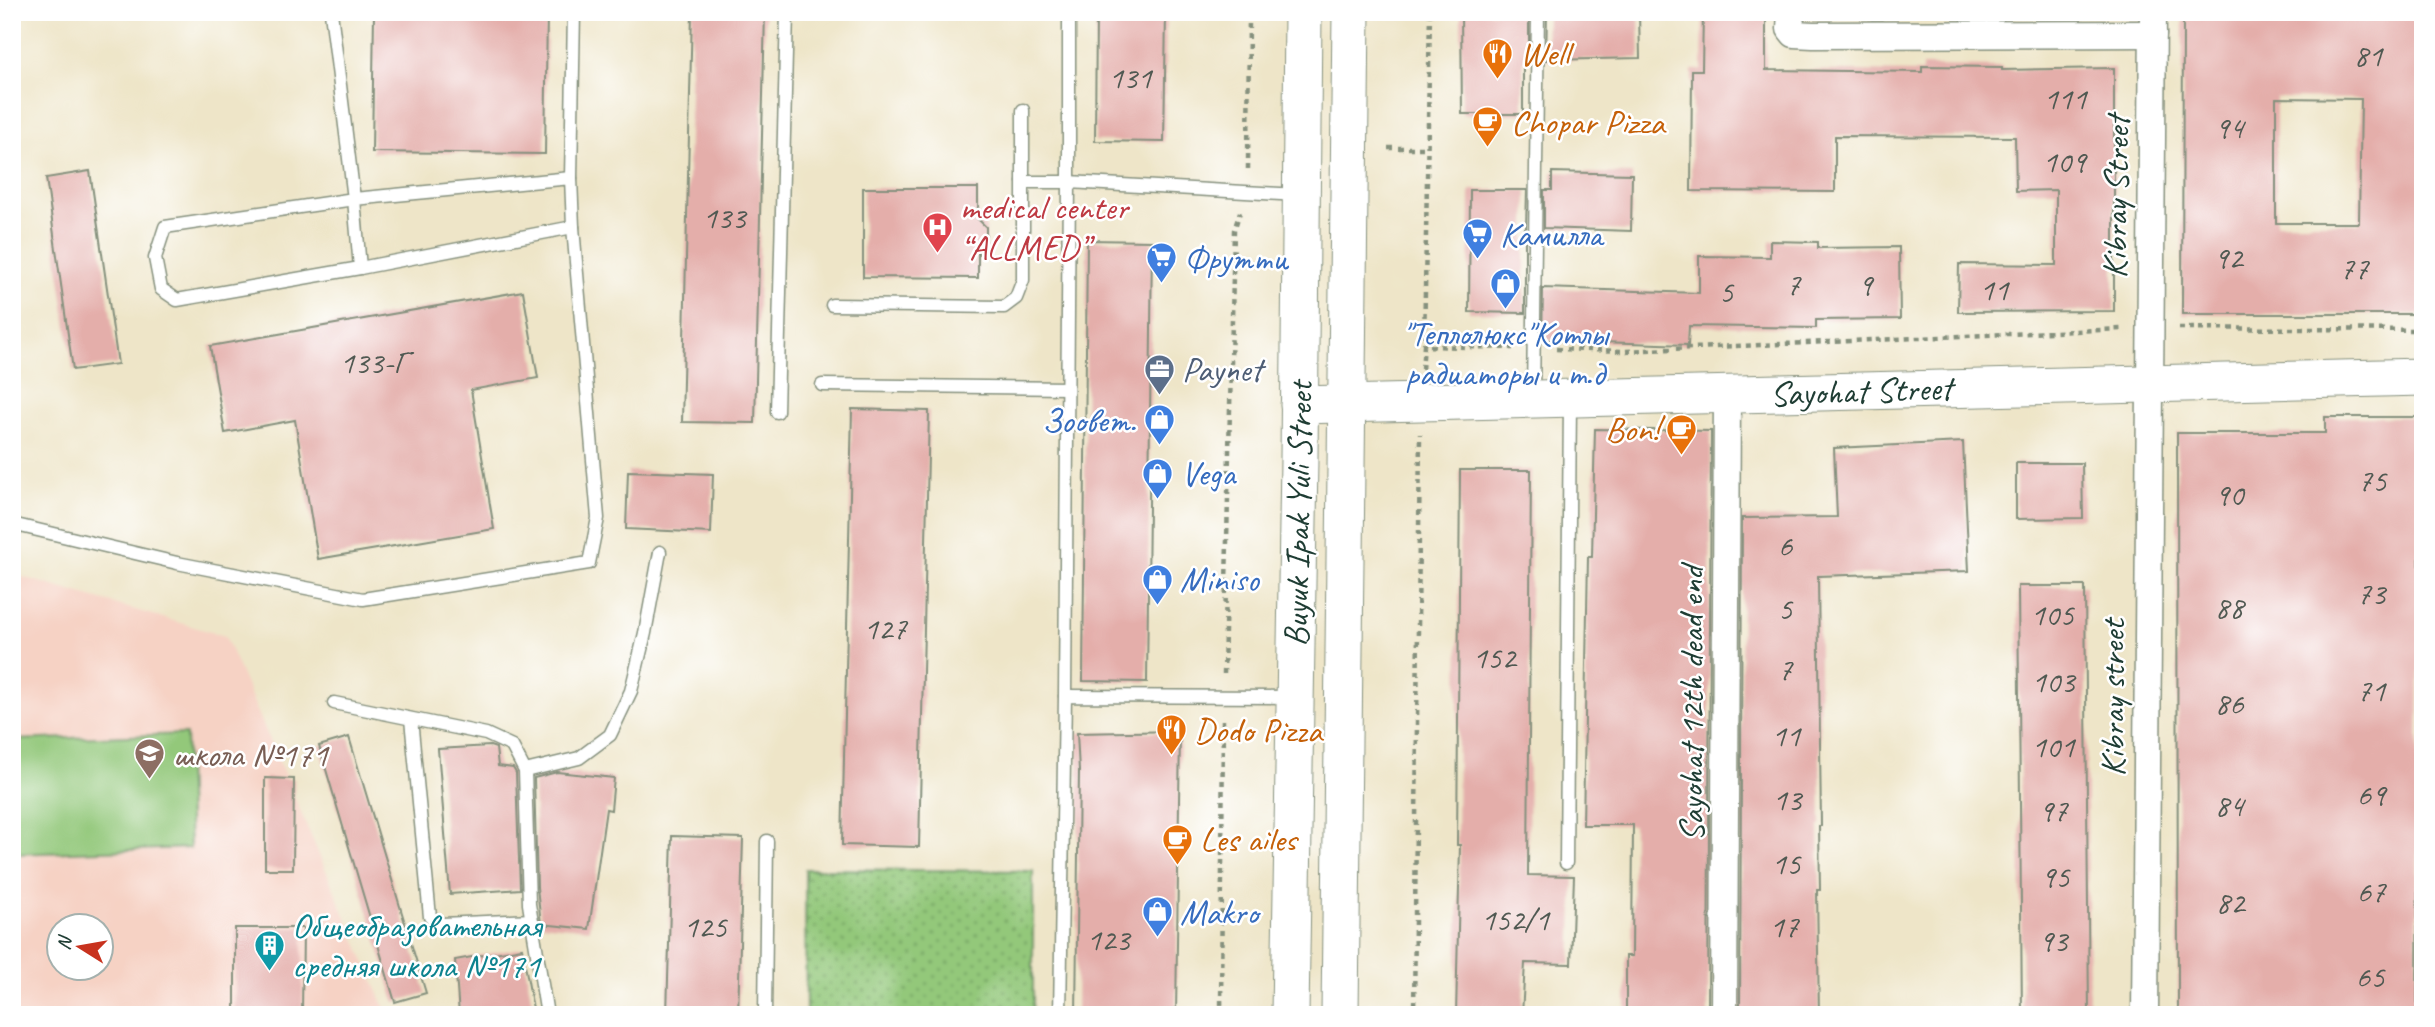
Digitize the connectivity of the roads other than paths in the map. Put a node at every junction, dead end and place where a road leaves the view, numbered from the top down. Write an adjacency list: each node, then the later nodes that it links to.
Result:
1 (331, 12): 15 (lane)
2 (574, 12): 11 (lane)
3 (787, 12): 28 (lane)
4 (1069, 12): 13 (lane)
5 (1303, 12): 14 (main road, Buyuk Ipak Yuli Street)
6 (1352, 12): 26 (main road, Buyuk Ipak Yuli Street)
7 (1538, 12): 24 (lane)
8 (1791, 12): 9 (street)
9 (2153, 23): 20 (street, Kibray Street)
10 (1023, 110): 12 (lane)
11 (571, 178): 15 (lane); 16 (lane)
12 (1023, 182): 13 (lane); 18 (lane)
13 (1069, 182): 14 (lane); 22 (lane)
14 (1301, 195): 27 (main road, Buyuk Ipak Yuli Street)
15 (354, 199): 17 (lane); 17 (lane)
16 (573, 228): 17 (lane); 29 (lane)
17 (360, 268)
18 (832, 305)
19 (2423, 377): 20 (main road, Sayohat Street)
20 (2149, 382): 23 (main road, Sayohat Street); 45 (street, Kibray street)
21 (822, 385): 22 (lane)
22 (1067, 388): 31 (lane)
23 (1727, 394): 25 (main road, Sayohat Street); 44 (street, Sayohat 12th dead end)
24 (1533, 398): 25 (main road, Sayohat Street); 26 (main road, Sayohat Street)
25 (1570, 398): 37 (lane)
26 (1348, 403): 27 (main road, Sayohat Street); 43 (main road, Buyuk Ipak Yuli Street)
27 (1299, 405): 32 (main road, Buyuk Ipak Yuli Street)
28 (777, 412)
29 (12, 524)
30 (660, 552): 35 (lane)
31 (1065, 696): 32 (lane); 41 (lane)
32 (1295, 697): 42 (main road, Buyuk Ipak Yuli Street)
33 (334, 703): 34 (lane)
34 (411, 719): 35 (lane); 38 (lane)
35 (526, 771): 38 (lane)
36 (767, 841): 40 (lane)
37 (1566, 863)
38 (531, 920): 39 (lane)
39 (547, 1015)
40 (765, 1015)
41 (1060, 1015)
42 (1290, 1015)
43 (1340, 1015)
44 (1724, 1015)
45 (2145, 1015)

